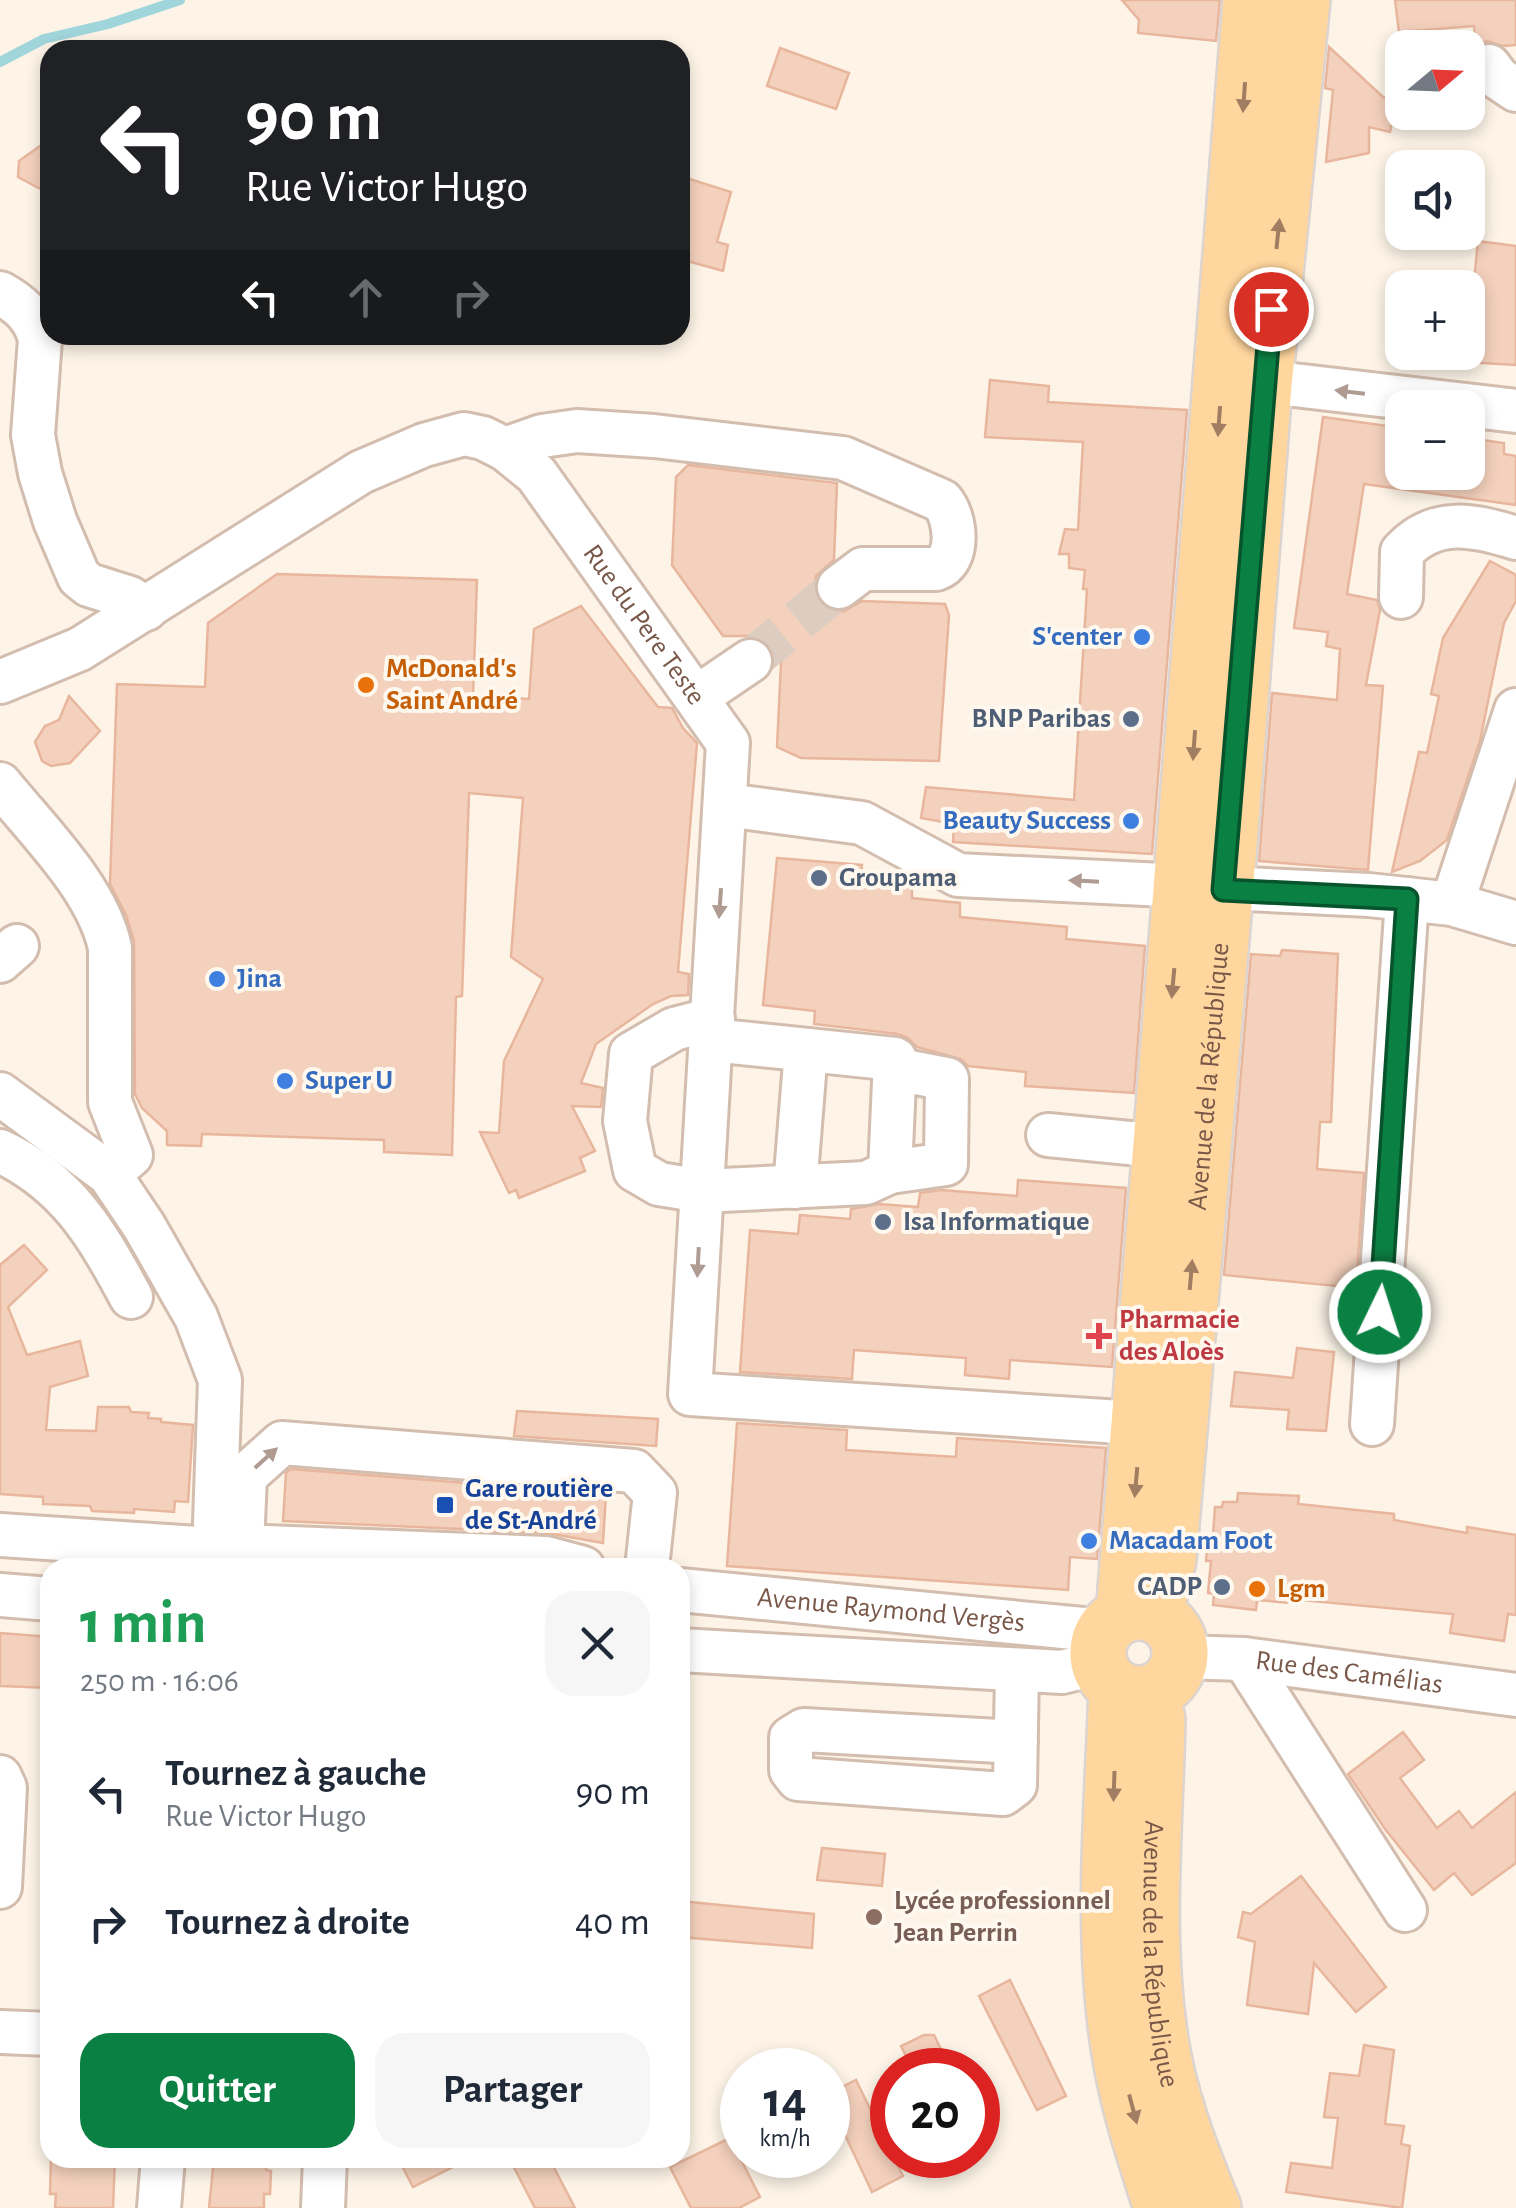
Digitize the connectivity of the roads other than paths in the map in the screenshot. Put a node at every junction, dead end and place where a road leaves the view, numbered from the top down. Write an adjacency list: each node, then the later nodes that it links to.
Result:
1 (1251, 0): 18 (main road, Avenue de la République, one-way to 18)
2 (1302, 0): 4 (main road, Avenue de la République, one-way to 2)
3 (0, 293): 10 (street)
4 (1264, 385): 5 (street, one-way to 4); 18 (main road, Avenue de la République)
5 (1516, 411)
6 (506, 449): 8 (street); 10 (street, Rue du Pere Teste); 13 (street, Rue du Pere Teste)
7 (1516, 538): 9 (street)
8 (839, 587)
9 (1401, 598)
10 (146, 609): 12 (street, Rue du Pere Teste)
11 (750, 661): 13 (street)
12 (0, 682)
13 (697, 697): 16 (street, Rue du Pere Teste)
14 (1516, 710): 17 (street)
15 (0, 784): 27 (street)
16 (726, 805): 18 (street, one-way to 16); 21 (street, Rue du Pere Teste, one-way to 21)
17 (1459, 885): 19 (street); 20 (street)
18 (1202, 888): 19 (street); 25 (main road, Avenue de la République, one-way to 25); 41 (main road, Avenue de la République, one-way to 18)
19 (1407, 899): 31 (street)
20 (1507, 921)
21 (712, 1029): 22 (street); 29 (street, Rue du Pere Teste); 29 (street)
22 (806, 1050): 28 (street); 28 (street)
23 (0, 1094): 27 (street)
24 (1048, 1135): 25 (street)
25 (1160, 1146): 32 (main road, Avenue de la République)
26 (0, 1151): 30 (street)
27 (109, 1174): 34 (street)
28 (795, 1187): 29 (street)
29 (702, 1192): 32 (street, Rue du Pere Teste, one-way to 32)
30 (132, 1297)
31 (1372, 1424)
32 (1140, 1428): 41 (main road, Avenue de la République, one-way to 41)
33 (0, 1535): 34 (street)
34 (222, 1554): 35 (street); 36 (street, one-way to 36)
35 (546, 1558)
36 (648, 1558)
37 (690, 1591): 41 (street, Avenue Raymond Vergès)
38 (0, 1595): 39 (street)
39 (40, 1598)
40 (690, 1651): 43 (street, Avenue Raymond Vergès)
41 (1133, 1652): 42 (street, Rue des Camélias); 43 (street, Avenue Raymond Vergès); 55 (main road, Avenue de la République, one-way to 55); 56 (main road, Avenue de la République)
42 (1244, 1659): 44 (street, Rue des Camélias); 48 (street)
43 (1017, 1670): 45 (street)
44 (1516, 1695)
45 (1016, 1742): 45 (street)
46 (0, 1777): 47 (street)
47 (0, 1886)
48 (1405, 1910)
49 (0, 2032): 50 (street)
50 (40, 2034)
51 (162, 2168): 53 (street)
52 (325, 2168): 54 (street)
53 (159, 2208)
54 (323, 2208)
55 (1162, 2208)
56 (1213, 2208)

